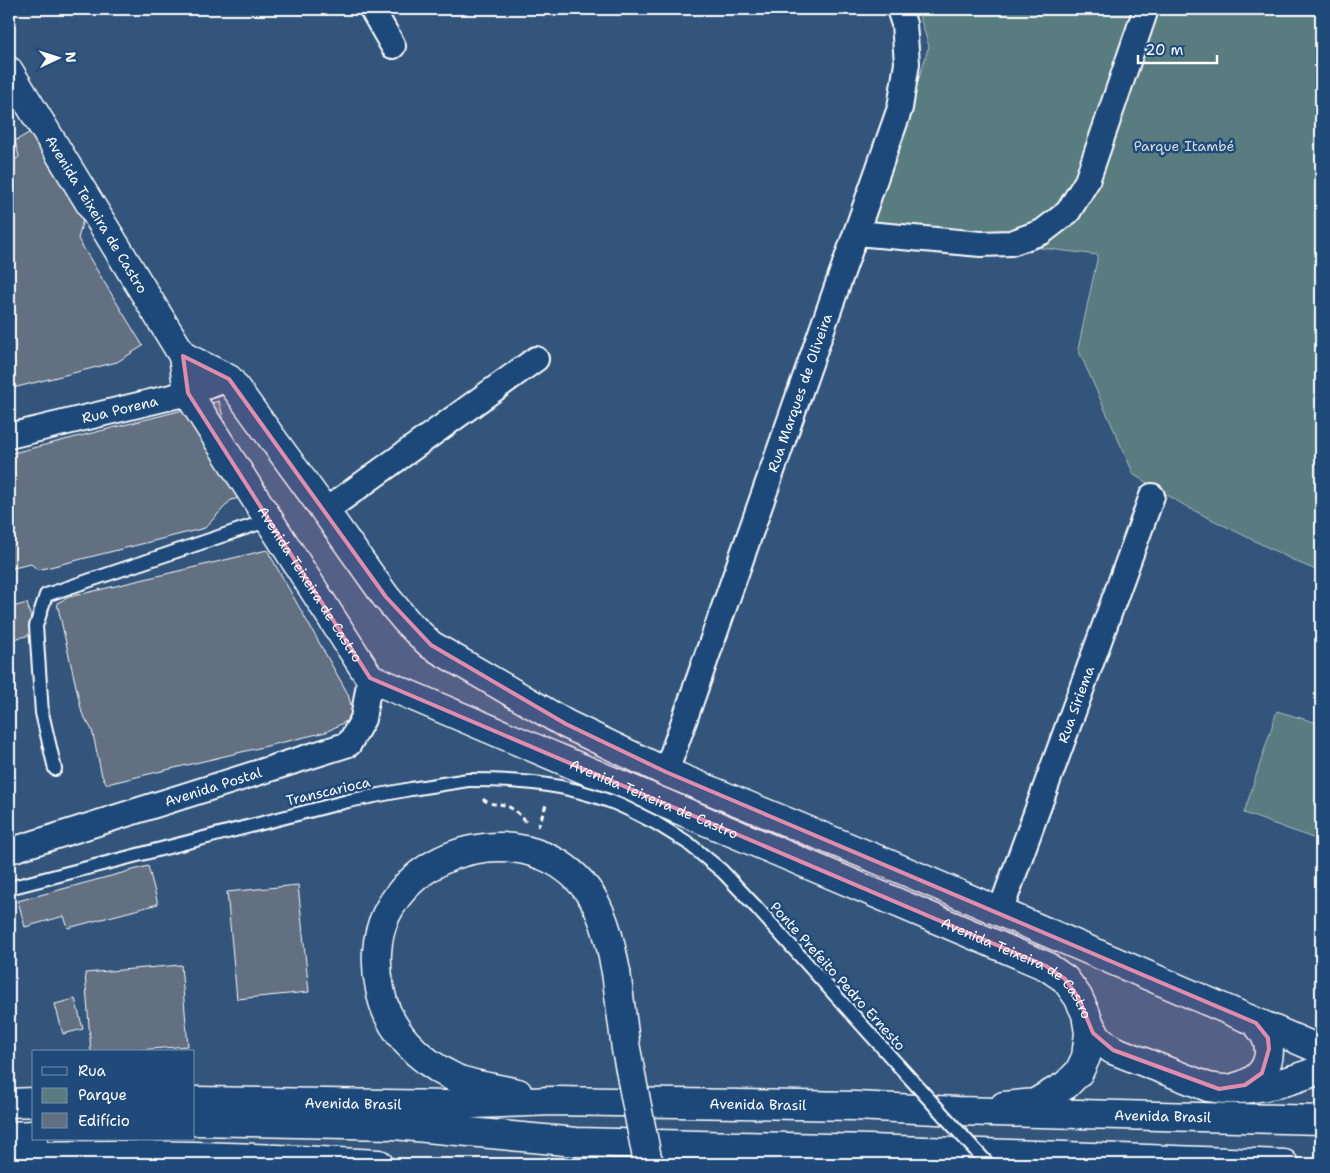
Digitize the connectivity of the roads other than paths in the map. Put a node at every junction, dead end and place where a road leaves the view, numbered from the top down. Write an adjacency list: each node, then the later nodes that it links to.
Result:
1 (372, 9): 4 (street)
2 (899, 9): 6 (street, Rua Marques de Oliveira)
3 (1146, 9): 6 (street)
4 (393, 46)
5 (9, 71): 7 (main road, Avenida Teixeira de Castro)
6 (856, 232): 17 (street, Rua Marques de Oliveira)
7 (183, 356): 9 (main road); 10 (main road, Avenida Teixeira de Castro)
8 (536, 360): 13 (street)
9 (228, 379): 10 (street, Rua Porena); 13 (main road)
10 (188, 394): 11 (street, Rua Porena); 14 (main road, Avenida Teixeira de Castro)
11 (9, 436)
12 (1152, 496): 21 (street, Rua Siriema)
13 (325, 511): 17 (main road)
14 (269, 520): 15 (main road, Avenida Teixeira de Castro); 16 (lane)
15 (370, 678): 19 (street, Avenida Postal); 22 (main road, Avenida Teixeira de Castro)
16 (54, 770)
17 (666, 772): 21 (main road)
18 (654, 822): 20 (lane, Transcarioca, bridge); 41 (lane, Ponte Prefeito Pedro Ernesto, bridge)
19 (9, 851)
20 (9, 888)
21 (1000, 912): 23 (main road)
22 (1086, 1015): 26 (main road); 31 (main road, Avenida Teixeira de Castro)
23 (1256, 1023): 24 (main road); 26 (main road)
24 (1321, 1050)
25 (1321, 1069): 26 (main road)
26 (1231, 1088)
27 (195, 1101): 28 (main road, Avenida Brasil)
28 (553, 1101): 31 (main road, Avenida Brasil); 40 (main road, bridge)
29 (32, 1102): 30 (main road)
30 (9, 1103)
31 (957, 1110): 32 (main road, Avenida Brasil)
32 (1321, 1120)
33 (195, 1121): 37 (main road)
34 (32, 1135): 35 (main road)
35 (9, 1136)
36 (195, 1137): 37 (main road)
37 (586, 1143): 42 (main road, bridge)
38 (9, 1156): 39 (main road)
39 (379, 1164)
40 (650, 1164)
41 (988, 1164)
42 (1284, 1164)

